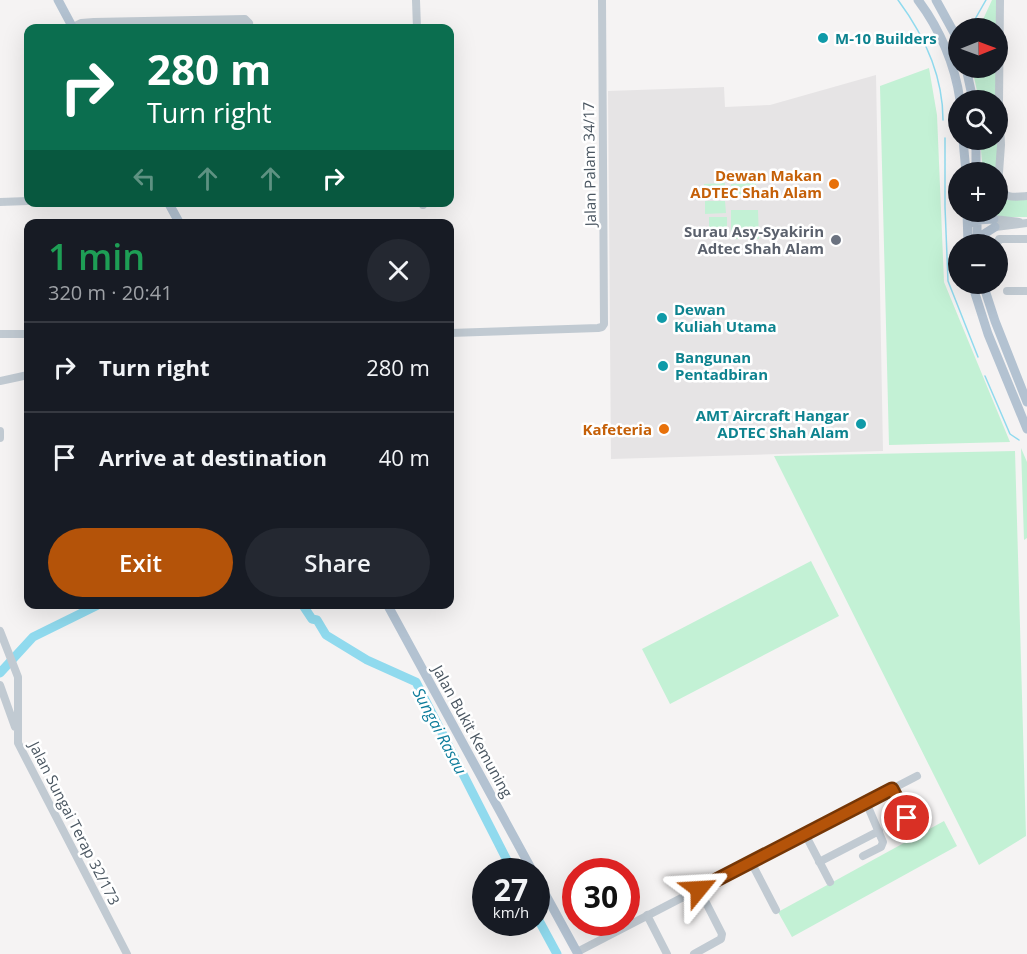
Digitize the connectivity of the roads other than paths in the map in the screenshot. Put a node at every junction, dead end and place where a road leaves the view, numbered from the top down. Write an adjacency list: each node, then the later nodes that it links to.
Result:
1 (58, 0): 8 (main road)
2 (416, 0): 11 (street)
3 (602, 0): 27 (street, Jalan Palam 34/17)
4 (918, 0): 12 (main road)
5 (936, 0): 7 (main road)
6 (1000, 0): 13 (street)
7 (948, 22)
8 (71, 24)
9 (82, 24): 10 (street)
10 (193, 24)
11 (417, 24)
12 (957, 90)
13 (1027, 196)
14 (24, 201): 15 (street)
15 (0, 202)
16 (989, 222): 18 (main road)
17 (989, 222): 18 (main road)
18 (995, 223): 19 (street); 20 (main road)
19 (1025, 223)
20 (984, 234)
21 (1008, 238): 22 (street)
22 (1027, 239)
23 (1008, 291): 24 (street)
24 (1027, 291)
25 (975, 294): 33 (main road)
26 (986, 294): 32 (main road)
27 (454, 333)
28 (0, 334): 29 (street)
29 (24, 334)
30 (24, 376): 31 (street)
31 (0, 381)
32 (1027, 402)
33 (1027, 429)
34 (0, 431): 35 (street)
35 (0, 438)
36 (390, 609): 47 (main road, Jalan Bukit Kemuning)
37 (0, 631): 39 (street, Jalan Sungai Terap 32/173)
38 (0, 685): 39 (street)
39 (17, 734): 56 (street, Jalan Sungai Terap 32/173)
40 (916, 776): 41 (street)
41 (892, 789): 42 (street); 44 (street)
42 (866, 802): 43 (street); 45 (street)
43 (879, 831): 46 (street); 49 (street)
44 (915, 833)
45 (805, 834): 48 (street); 49 (street)
46 (863, 856)
47 (525, 858)
48 (751, 862): 51 (street); 53 (street)
49 (819, 862): 50 (street)
50 (830, 882)
51 (699, 889): 54 (street); 58 (street)
52 (550, 903): 55 (main road)
53 (776, 910)
54 (647, 915): 55 (street); 57 (street)
55 (577, 953)
56 (127, 954)
57 (667, 954)
58 (694, 954)

